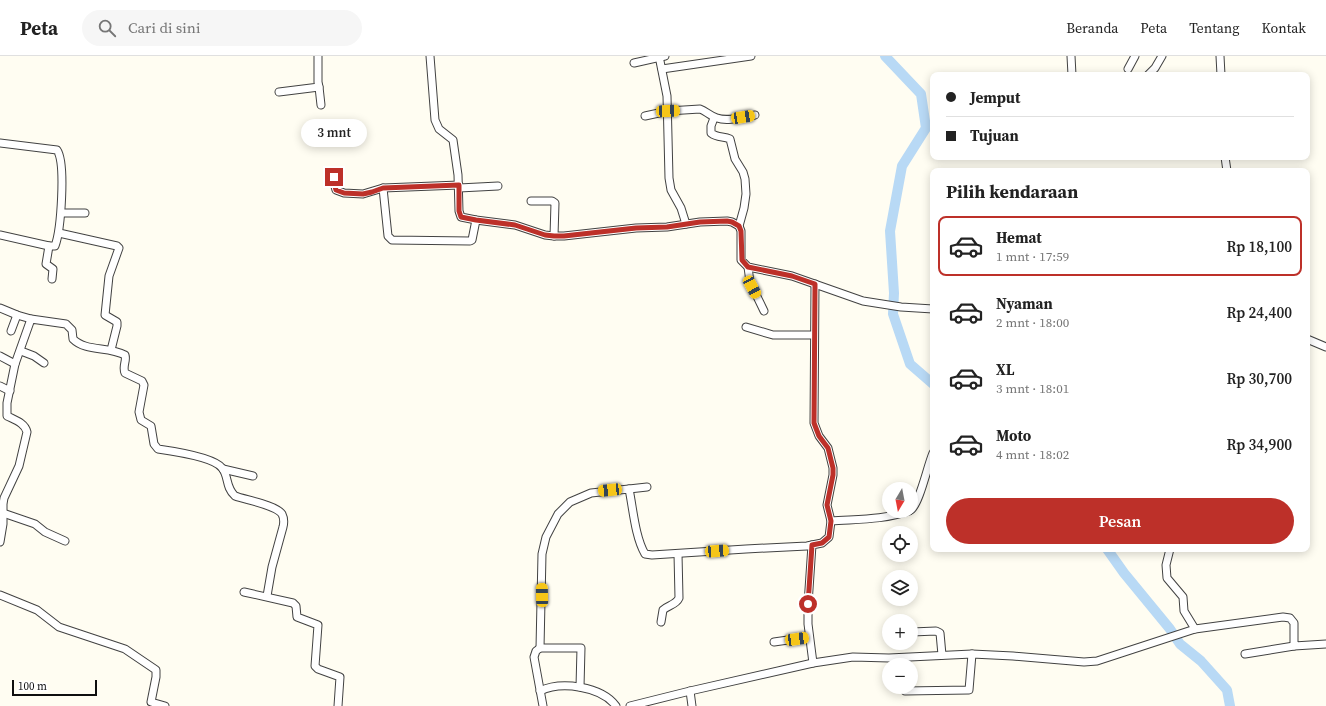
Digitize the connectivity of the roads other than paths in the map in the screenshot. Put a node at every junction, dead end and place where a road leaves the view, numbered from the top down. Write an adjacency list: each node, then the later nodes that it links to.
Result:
1 (318, 56): 15 (street)
2 (430, 56): 24 (street)
3 (661, 56): 9 (street); 10 (street)
4 (751, 56): 10 (street)
5 (1071, 56): 12 (street)
6 (1135, 56): 11 (street)
7 (1162, 56): 13 (street)
8 (1220, 56): 14 (street)
9 (634, 63)
10 (662, 69): 18 (street)
11 (1128, 69)
12 (1072, 72)
13 (1151, 72)
14 (1221, 72)
15 (319, 87): 16 (street); 17 (street)
16 (279, 92)
17 (321, 105)
18 (668, 111): 20 (street); 21 (street); 31 (street)
19 (755, 115): 21 (street)
20 (645, 116)
21 (714, 118): 32 (street)
22 (0, 143): 28 (street)
23 (335, 176): 26 (street)
24 (459, 186): 25 (street); 26 (street); 30 (street)
25 (498, 186)
26 (383, 188): 30 (street)
27 (531, 201): 35 (street)
28 (62, 212): 29 (street); 33 (street)
29 (85, 213)
30 (476, 220): 35 (street)
31 (686, 224): 32 (street); 35 (street)
32 (739, 226): 37 (street)
33 (58, 233): 36 (street); 50 (street)
34 (0, 235): 36 (street)
35 (554, 236)
36 (49, 246): 38 (street)
37 (748, 267): 39 (street); 42 (street)
38 (52, 279)
39 (815, 284): 41 (street); 47 (street)
40 (0, 308): 43 (street)
41 (930, 309)
42 (764, 311)
43 (17, 315): 44 (street); 46 (street)
44 (31, 319): 50 (street); 51 (street)
45 (746, 327): 47 (street)
46 (11, 331)
47 (814, 335): 66 (street)
48 (1310, 340): 49 (street)
49 (1326, 347)
50 (111, 350): 59 (street)
51 (21, 351): 53 (street); 54 (street)
52 (0, 356): 54 (street)
53 (44, 363)
54 (15, 364): 56 (street)
55 (0, 386): 56 (street)
56 (10, 391): 57 (street)
57 (3, 415): 64 (street)
58 (930, 461): 63 (street)
59 (223, 469): 60 (street); 74 (street)
60 (253, 476)
61 (647, 487): 62 (street)
62 (629, 489): 71 (street); 82 (street)
63 (918, 496)
64 (3, 513): 67 (street); 68 (street)
65 (882, 516): 66 (street)
66 (831, 521): 69 (street)
67 (65, 541)
68 (0, 542)
69 (812, 545): 71 (street); 78 (street)
70 (1169, 552): 76 (street)
71 (678, 554): 75 (street)
72 (244, 592): 74 (street)
73 (0, 595): 92 (street)
74 (266, 596): 94 (street)
75 (661, 622)
76 (1195, 629): 81 (street); 83 (street)
77 (918, 632): 85 (street)
78 (809, 637): 79 (street); 86 (street)
79 (774, 642)
80 (1326, 644): 81 (street)
81 (1294, 646): 84 (street)
82 (540, 648): 87 (street); 90 (street)
83 (972, 654): 85 (street); 89 (street)
84 (1245, 654)
85 (942, 655): 86 (street)
86 (813, 663): 88 (street)
87 (580, 687): 90 (street); 96 (street)
88 (690, 691): 91 (street); 99 (street)
89 (918, 691)
90 (540, 692): 95 (street)
91 (663, 698): 97 (street); 98 (street)
92 (150, 704): 93 (street)
93 (165, 706)
94 (338, 706)
95 (543, 706)
96 (616, 706)
97 (630, 706)
98 (663, 706)
99 (692, 706)

